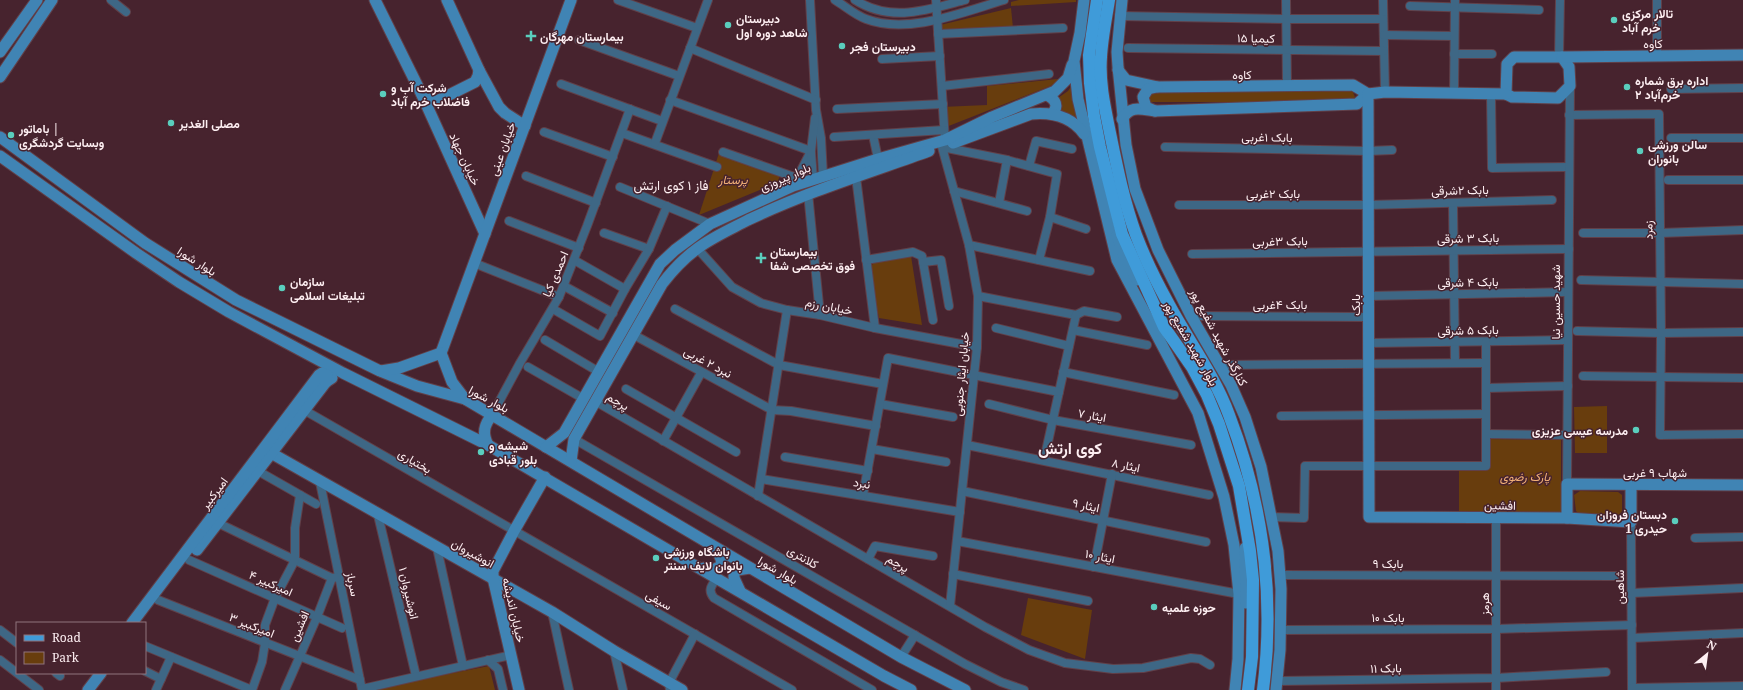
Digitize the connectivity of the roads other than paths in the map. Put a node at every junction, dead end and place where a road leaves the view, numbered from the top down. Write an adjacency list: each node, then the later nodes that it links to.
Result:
1 (37, 0): 31 (main road)
2 (52, 0): 37 (main road)
3 (110, 0): 30 (street)
4 (375, 0): 74 (main road, خیابان جهاد)
5 (447, 0): 58 (main road)
6 (571, 0): 88 (main road, خیابان عینی)
7 (618, 0): 38 (street)
8 (708, 0): 38 (street)
9 (810, 0): 78 (street)
10 (835, 0): 33 (street)
11 (855, 0): 28 (street)
12 (965, 0): 25 (street)
13 (1004, 0): 24 (street)
14 (1084, 0): 40 (main road)
15 (1090, 0): 40 (main road)
16 (1097, 0): 169 (main road, بلوار شهید شفیع پور)
17 (1109, 0): 141 (main road, بلوار شهید شفیع پور)
18 (1118, 0): 32 (main road)
19 (1122, 0): 32 (main road, کنارگذر شهید شفیع پور)
20 (1286, 0): 35 (street)
21 (1383, 0): 36 (street)
22 (1560, 0): 55 (street)
23 (1657, 0): 54 (street)
24 (994, 1): 34 (street)
25 (936, 4): 28 (street); 34 (street, خیابان ایثار جنوبی)
26 (1455, 4): 27 (street); 29 (street); 43 (street)
27 (1410, 6)
28 (871, 8): 33 (street)
29 (1539, 10)
30 (126, 12)
31 (26, 15): 37 (main road); 45 (main road)
32 (1119, 16): 35 (street); 59 (main road, کنارگذر شهید شفیع پور)
33 (866, 19): 34 (street)
34 (937, 19): 41 (street, خیابان ایثار جنوبی)
35 (1286, 19): 36 (street); 48 (street)
36 (1383, 19): 42 (street)
37 (39, 20): 62 (main road)
38 (697, 28): 46 (street)
39 (1063, 28): 41 (street)
40 (1080, 33): 57 (main road)
41 (938, 34): 53 (street, خیابان ایثار جنوبی)
42 (1384, 35): 43 (street); 49 (street)
43 (1454, 36): 50 (street)
44 (579, 40): 61 (street)
45 (2, 45)
46 (690, 48): 61 (street); 78 (street)
47 (1128, 48): 48 (street, کیمیا ۱۵)
48 (1287, 50): 49 (street, کیمیا ۱۵); 67 (street)
49 (1384, 51): 70 (street)
50 (1454, 54): 51 (street); 72 (street)
51 (1492, 54)
52 (1743, 55): 54 (main road, کاوه)
53 (940, 56): 56 (street); 64 (street, خیابان ایثار جنوبی)
54 (1657, 56): 55 (main road, کاوه)
55 (1561, 57): 65 (main road); 73 (main road, کاوه)
56 (882, 59)
57 (1074, 61): 75 (main road, بلوار پیروزی); 94 (main road)
58 (479, 70): 74 (main road); 88 (main road)
59 (1118, 70): 66 (main road, کاوه); 86 (main road, کنارگذر شهید شفیع پور)
60 (1049, 74): 64 (street)
61 (679, 76): 77 (street)
62 (0, 77)
63 (561, 84): 80 (street)
64 (942, 86): 79 (street, خیابان ایثار جنوبی)
65 (1570, 86): 73 (main road); 85 (street, شهید حسین نیا)
66 (1158, 87): 67 (main road, کاوه); 83 (main road)
67 (1287, 87): 71 (main road, کاوه)
68 (1743, 88): 69 (street)
69 (1672, 89)
70 (1385, 92): 71 (main road); 72 (main road)
71 (1368, 94): 83 (main road); 104 (main road, بابک)
72 (1454, 94): 76 (main road)
73 (1506, 94): 76 (main road)
74 (422, 95): 140 (main road, خیابان جهاد)
75 (1047, 95): 84 (main road); 97 (main road, بلوار پیروزی)
76 (1490, 95): 112 (street)
77 (670, 100): 87 (street); 103 (street)
78 (816, 100): 82 (street)
79 (943, 104): 81 (street); 97 (street, خیابان ایثار جنوبی)
80 (630, 109): 87 (street); 90 (street, احمدی کیا)
81 (837, 109)
82 (816, 110): 103 (street); 114 (street)
83 (1155, 111): 86 (main road)
84 (1052, 114): 94 (main road, بلوار پیروزی); 97 (main road, بلوار پیروزی)
85 (1569, 115): 112 (street, شهید حسین نیا); 139 (street, زمرد)
86 (1122, 119): 99 (main road, کنارگذر شهید شفیع پور)
87 (662, 121): 98 (street)
88 (525, 126): 140 (main road, خیابان عینی)
89 (544, 132): 107 (street)
90 (622, 133): 98 (street); 107 (street, احمدی کیا)
91 (873, 135): 93 (street); 97 (street); 108 (street)
92 (0, 137): 201 (main road, بلوار شورا)
93 (834, 137)
94 (1087, 138): 119 (main road)
95 (1671, 138): 96 (street)
96 (1743, 138)
97 (944, 139): 108 (main road, بلوار پیروزی); 109 (street); 115 (main road, بلوار پیروزی); 122 (street, خیابان ایثار جنوبی)
98 (654, 143): 111 (street)
99 (1126, 145): 141 (main road); 174 (main road, کنارگذر شهید شفیع پور)
100 (1165, 147): 104 (street, بابک ۱غربی)
101 (1072, 149): 110 (street)
102 (1392, 150): 104 (street, بابک ۱غربی)
103 (811, 151): 114 (street); 118 (street)
104 (1368, 151): 129 (main road, بابک)
105 (723, 152): 118 (street)
106 (0, 156): 194 (main road)
107 (613, 157): 125 (street, احمدی کیا)
108 (878, 158): 114 (main road, بلوار پیروزی)
109 (1007, 160): 110 (street); 126 (street)
110 (1029, 166): 132 (street)
111 (717, 167)
112 (1569, 167): 145 (street, شهید حسین نیا)
113 (526, 176): 125 (street)
114 (818, 177): 118 (main road, بلوار پیروزی); 121 (main road)
115 (856, 177): 121 (main road, بلوار پیروزی); 151 (street)
116 (1668, 180): 117 (street)
117 (1743, 180)
118 (795, 182): 134 (main road, بلوار پیروزی)
119 (1097, 185): 169 (main road); 298 (main road)
120 (620, 187): 130 (street)
121 (823, 187): 123 (main road, بلوار پیروزی)
122 (954, 191): 126 (street); 142 (street, خیابان ایثار جنوبی)
123 (808, 193): 144 (main road, بلوار پیروزی); 172 (street)
124 (1552, 200): 127 (street, بابک ۲شرقی)
125 (596, 203): 143 (street, احمدی کیا)
126 (999, 203): 131 (street)
127 (1453, 203): 129 (street, بابک ۲شرقی); 147 (street)
128 (1179, 205): 129 (street, بابک ۲غربی)
129 (1368, 205): 148 (main road, بابک)
130 (667, 206): 134 (street); 146 (street)
131 (1027, 211)
132 (1050, 217): 135 (street); 152 (street)
133 (509, 221): 143 (street)
134 (710, 224): 203 (main road, بلوار پیروزی)
135 (1086, 229)
136 (1743, 230): 139 (street)
137 (604, 233): 146 (street)
138 (1583, 233): 139 (street)
139 (1660, 233): 157 (street, زمرد)
140 (485, 234): 154 (main road, خیابان عینی)
141 (1136, 236): 364 (main road, بلوار شهید شفیع پور)
142 (969, 245): 152 (street); 163 (street, خیابان ایثار جنوبی)
143 (579, 248): 150 (street, احمدی کیا)
144 (697, 248): 170 (street, خیابان رزم); 184 (main road, بلوار پیروزی)
145 (1568, 248): 147 (street, بابک ۳ شرقی); 161 (street, شهید حسین نیا)
146 (649, 249): 160 (street)
147 (1454, 250): 148 (street, بابک ۳ شرقی); 162 (street)
148 (1368, 252): 149 (street, بابک ۳غربی); 164 (main road, بابک)
149 (1192, 254)
150 (574, 260): 159 (street, احمدی کیا); 160 (street)
151 (866, 260): 153 (street); 178 (street)
152 (1039, 260): 155 (street)
153 (923, 262): 166 (street); 177 (street)
154 (474, 263): 165 (street); 193 (main road, خیابان عینی)
155 (1090, 271)
156 (1581, 280): 157 (street)
157 (1661, 282): 158 (street); 183 (street, زمرد)
158 (1743, 284)
159 (564, 286): 165 (street, احمدی کیا); 171 (street)
160 (625, 289): 171 (street)
161 (1568, 292): 162 (street, بابک ۴ شرقی); 186 (street, شهید حسین نیا)
162 (1454, 294): 164 (street, بابک ۴ شرقی); 187 (street)
163 (978, 296): 173 (street); 192 (street, خیابان ایثار جنوبی)
164 (1368, 296): 176 (main road, بابک)
165 (560, 297): 167 (street, احمدی کیا)
166 (949, 306)
167 (553, 309): 171 (street); 226 (street, احمدی کیا)
168 (675, 309): 197 (street)
169 (1156, 309): 275 (main road, بلوار شهید شفیع پور)
170 (787, 310): 172 (street, خیابان رزم); 197 (street)
171 (613, 313)
172 (820, 315): 178 (street, خیابان رزم)
173 (1076, 315): 175 (street); 180 (street)
174 (1192, 316): 176 (street, بابک ۴غربی); 198 (main road, کنارگذر شهید شفیع پور)
175 (1117, 317)
176 (1368, 317): 189 (main road, بابک)
177 (933, 320)
178 (875, 328): 192 (street, خیابان رزم)
179 (996, 328): 191 (street)
180 (1072, 330): 190 (street); 191 (street)
181 (1577, 331): 183 (street)
182 (1743, 332): 183 (street)
183 (1662, 333): 208 (street, زمرد)
184 (634, 335): 204 (street, نبرد ۲ غربی); 219 (main road, بلوار پیروزی)
185 (545, 340): 203 (street)
186 (1568, 340): 188 (street, بابک ۵ شرقی); 212 (street, شهید حسین نیا)
187 (1455, 341): 188 (street, بابک ۵ شرقی); 189 (street, بابک ۵ شرقی); 196 (street)
188 (1486, 342): 195 (street)
189 (1368, 343): 199 (main road, بابک)
190 (1147, 345)
191 (1069, 346): 205 (street)
192 (977, 347): 206 (street, خیابان ایثار جنوبی)
193 (441, 352): 201 (main road); 217 (main road)
194 (318, 360): 202 (main road); 210 (main road)
195 (1486, 363): 196 (street); 213 (street)
196 (1456, 364): 199 (street)
197 (779, 365): 211 (street); 223 (street)
198 (1220, 365): 199 (street); 267 (main road, کنارگذر شهید شفیع پور)
199 (1369, 365): 224 (main road, بابک)
200 (528, 367): 218 (street)
201 (380, 371): 217 (main road, بلوار شورا)
202 (343, 372): 210 (main road); 238 (main road)
203 (599, 372): 218 (main road, بلوار پیروزی)
204 (701, 372): 223 (street, نبرد ۲ غربی); 229 (street)
205 (1064, 372): 215 (street); 216 (street)
206 (974, 376): 211 (street); 215 (street); 239 (street, خیابان ایثار جنوبی)
207 (1583, 376): 208 (street)
208 (1661, 378): 209 (street); 234 (street, زمرد)
209 (1743, 378)
210 (321, 380): 222 (main road, امیرکبیر); 304 (main road, امیرکبیر)
211 (883, 384): 220 (street)
212 (1568, 386): 213 (street); 235 (street, شهید حسین نیا)
213 (1486, 388): 225 (street)
214 (626, 389): 229 (street)
215 (1059, 392): 230 (street)
216 (1174, 395)
217 (465, 399): 226 (main road, بلوار شورا)
218 (584, 399): 232 (main road, بلوار پیروزی)
219 (595, 401): 236 (main road, بلوار پیروزی); 237 (street, پرچم)
220 (880, 404): 228 (street); 231 (street)
221 (989, 404): 230 (street, ایثار ۷)
222 (304, 410): 244 (main road, امیرکبیر); 274 (street, بختیاری)
223 (772, 410): 231 (street); 254 (street)
224 (1369, 414): 225 (street); 227 (street); 249 (main road, بابک)
225 (1486, 414): 233 (street)
226 (492, 416): 238 (main road); 241 (main road, بلوار شورا)
227 (1281, 416)
228 (953, 417)
229 (676, 418): 237 (street); 243 (street)
230 (1053, 420): 240 (street, ایثار ۷); 246 (street)
231 (876, 426): 242 (street)
232 (564, 433): 236 (main road); 241 (main road, بلوار پیروزی)
233 (1486, 434): 235 (street); 249 (street)
234 (1743, 434)
235 (1567, 435): 256 (street, شهید حسین نیا)
236 (574, 439): 247 (main road, بلوار پیروزی); 317 (street, کلانتری)
237 (663, 441): 263 (street, پرچم)
238 (488, 445): 253 (main road)
239 (967, 445): 246 (street, ایثار ۸); 259 (street, خیابان ایثار جنوبی)
240 (1191, 445)
241 (546, 447): 247 (main road, بلوار شورا)
242 (872, 449): 248 (street); 251 (street)
243 (736, 452)
244 (271, 453): 250 (main road, امیرکبیر); 255 (main road, انوشیروان)
245 (785, 457): 251 (street)
246 (1044, 460): 252 (street, ایثار ۸)
247 (571, 461): 280 (main road, بلوار شورا)
248 (946, 462)
249 (1369, 466): 267 (street); 268 (main road, بابک)
250 (258, 471): 260 (street); 273 (main road, امیرکبیر)
251 (868, 471): 261 (street)
252 (1112, 474): 262 (street, ایثار ۸); 271 (street)
253 (545, 477): 274 (main road, خیابان اندیشه); 286 (main road)
254 (761, 479): 261 (street, نبرد); 263 (street)
255 (320, 482): 266 (main road, انوشیروان); 293 (street, سرباز)
256 (1567, 484): 257 (main road, شهاب ۹ غربی); 270 (main road, شهید حسین نیا)
257 (1631, 484): 258 (main road, شهاب ۹ غربی); 272 (main road, شاهین)
258 (1743, 485)
259 (962, 491): 265 (street, خیابان ایثار جنوبی); 271 (street, ایثار ۹)
260 (300, 495): 264 (street); 285 (street)
261 (863, 495): 265 (street, نبرد)
262 (1209, 495)
263 (758, 496): 283 (street, پرچم)
264 (316, 504)
265 (960, 512): 278 (street, خیابان ایثار جنوبی)
266 (378, 515): 281 (main road, انوشیروان); 337 (street, انوشیروان ۱)
267 (1271, 516): 290 (main road, کنارگذر شهید شفیع پور)
268 (1369, 517): 269 (main road, افشین)
269 (1496, 517): 270 (main road, افشین); 291 (street, هرمز)
270 (1567, 518): 272 (main road, افشین)
271 (1103, 520): 279 (street, ایثار ۹); 287 (street)
272 (1631, 522): 299 (street, شاهین)
273 (218, 523): 284 (main road, امیرکبیر); 285 (street)
274 (514, 531): 294 (main road, خیابان اندیشه); 316 (street, سیفی)
275 (1247, 532): 310 (main road); 363 (main road, بلوار شهید شفیع پور)
276 (1743, 537): 277 (street)
277 (1695, 538)
278 (957, 541): 287 (street, ایثار ۱۰); 289 (street, خیابان ایثار جنوبی)
279 (1206, 542)
280 (713, 546): 286 (main road); 288 (main road, بلوار شورا)
281 (437, 548): 294 (main road, انوشیروان); 330 (street)
282 (933, 556): 283 (street)
283 (868, 559): 303 (street, پرچم)
284 (189, 560): 300 (street, امیرکبیر ۴); 301 (main road, امیرکبیر)
285 (295, 560): 293 (street); 300 (street)
286 (697, 566): 295 (main road)
287 (1094, 567): 298 (street, ایثار ۱۰)
288 (750, 568): 297 (main road); 326 (main road, بلوار شورا)
289 (953, 574): 302 (street); 303 (street, خیابان ایثار جنوبی)
290 (1280, 575): 291 (street, بابک ۹); 314 (main road, کنارگذر شهید شفیع پور)
291 (1496, 576): 292 (street, بابک ۹); 312 (street, هرمز)
292 (1615, 576)
293 (335, 577): 306 (street, افشین); 340 (street, سرباز)
294 (493, 578): 305 (main road, انوشیروان); 323 (main road, خیابان اندیشه)
295 (717, 578): 297 (main road); 358 (street)
296 (1743, 588): 299 (street)
297 (740, 592): 359 (main road)
298 (1239, 594): 310 (main road)
299 (1632, 594): 309 (street, شاهین)
300 (275, 598): 306 (street, امیرکبیر ۴); 320 (street)
301 (158, 600): 304 (main road, امیرکبیر); 320 (street, امیرکبیر ۳)
302 (1088, 602)
303 (950, 606): 329 (street, پرچم)
304 (145, 612): 307 (main road, امیرکبیر); 308 (main road, امیرکبیر)
305 (552, 612): 322 (main road, انوشیروان); 354 (street)
306 (317, 617): 311 (street, امیرکبیر ۴); 325 (street, افشین)
307 (133, 622)
308 (140, 622)
309 (1632, 625): 312 (street, بابک ۱۰); 318 (street, شاهین)
310 (1239, 627): 362 (main road)
311 (342, 628)
312 (1496, 629): 314 (street, بابک ۱۰); 338 (street, هرمز)
313 (0, 630): 319 (street)
314 (1280, 630): 341 (main road, کنارگذر شهید شفیع پور)
315 (1743, 633): 318 (street)
316 (695, 634): 342 (street); 357 (street, سیفی)
317 (915, 635): 326 (street); 361 (street, کلانتری)
318 (1632, 638): 345 (street, شاهین)
319 (16, 642)
320 (265, 643): 325 (street, امیرکبیر ۳); 350 (street)
321 (146, 646): 324 (street)
322 (614, 651): 342 (main road, انوشیروان); 355 (street)
323 (511, 655): 328 (street); 353 (main road, خیابان اندیشه)
324 (171, 657): 339 (street); 350 (street)
325 (300, 657): 340 (street, امیرکبیر ۳); 351 (street, افشین)
326 (901, 657): 360 (main road, بلوار شورا)
327 (0, 660): 331 (street)
328 (488, 660): 330 (street); 352 (street)
329 (1210, 665)
330 (463, 666): 337 (street)
331 (16, 672)
332 (146, 672): 339 (street)
333 (1606, 672): 338 (street, بابک ۱۱)
334 (18, 674): 346 (street)
335 (93, 674): 347 (main road)
336 (101, 674): 348 (main road)
337 (416, 676): 344 (street)
338 (1496, 678): 341 (street, بابک ۱۱); 365 (street, هرمز)
339 (161, 679): 349 (street)
340 (360, 680): 344 (street, سرباز)
341 (1276, 685)
342 (669, 686): 356 (main road, انوشیروان)
343 (1743, 686): 345 (street)
344 (362, 689)
345 (1632, 689)
346 (39, 690)
347 (81, 690)
348 (88, 690)
349 (156, 690)
350 (252, 690)
351 (285, 690)
352 (502, 690)
353 (519, 690)
354 (568, 690)
355 (623, 690)
356 (682, 690)
357 (792, 690)
358 (872, 690)
359 (911, 690)
360 (965, 690)
361 (1024, 690)
362 (1235, 690)
363 (1248, 690)
364 (1263, 690)
365 (1496, 690)

